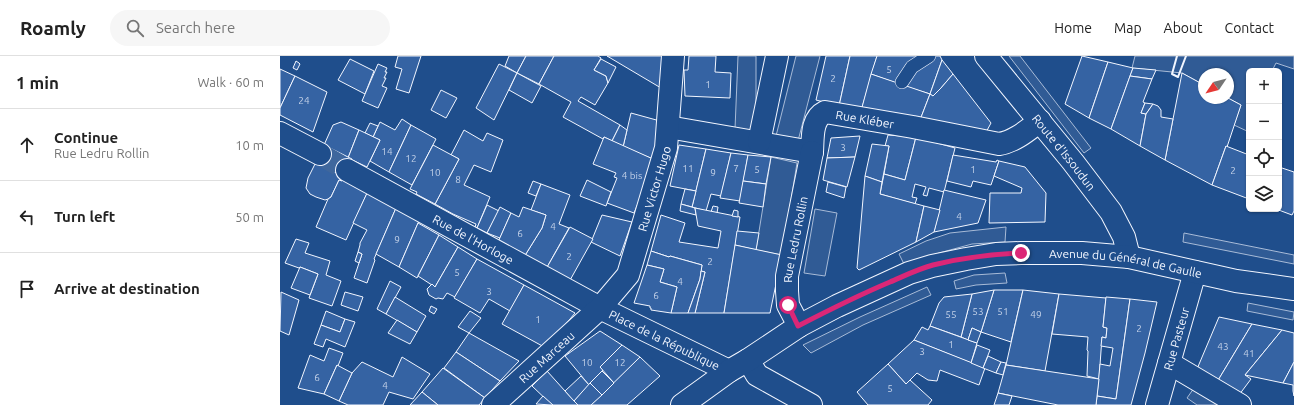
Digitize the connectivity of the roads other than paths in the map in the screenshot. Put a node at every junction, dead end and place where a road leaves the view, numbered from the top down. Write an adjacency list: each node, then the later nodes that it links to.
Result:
1 (673, 56): 7 (street, Rue Victor Hugo)
2 (777, 56): 9 (street)
3 (929, 56): 5 (lane)
4 (986, 56): 6 (street, Route d'Issoudun)
5 (902, 82)
6 (1040, 121): 10 (street, Rue Kléber); 13 (street, Route d'Issoudun)
7 (668, 127): 9 (street); 16 (street, Rue Victor Hugo)
8 (280, 133): 11 (street)
9 (759, 142): 10 (street)
10 (812, 152): 17 (street, Rue Ledru Rollin)
11 (320, 154)
12 (347, 170): 16 (street, Rue de l'Horloge)
13 (1129, 257): 14 (street, Avenue du Général de Gaulle); 17 (street, Avenue du Général de Gaulle)
14 (1195, 272): 15 (street, Avenue du Général de Gaulle); 19 (street, Rue Pasteur)
15 (1293, 287)
16 (600, 308): 20 (street, Place de la République); 21 (street, Rue Marceau)
17 (798, 326): 18 (street, Avenue du Général de Gaulle)
18 (748, 360): 20 (street, Avenue du Général de Gaulle); 23 (street)
19 (1169, 363): 24 (street, Rue Pasteur); 25 (street)
20 (729, 371): 22 (street, Avenue du Général de Gaulle)
21 (493, 405)
22 (682, 405)
23 (810, 405)
24 (1157, 405)
25 (1240, 405)

